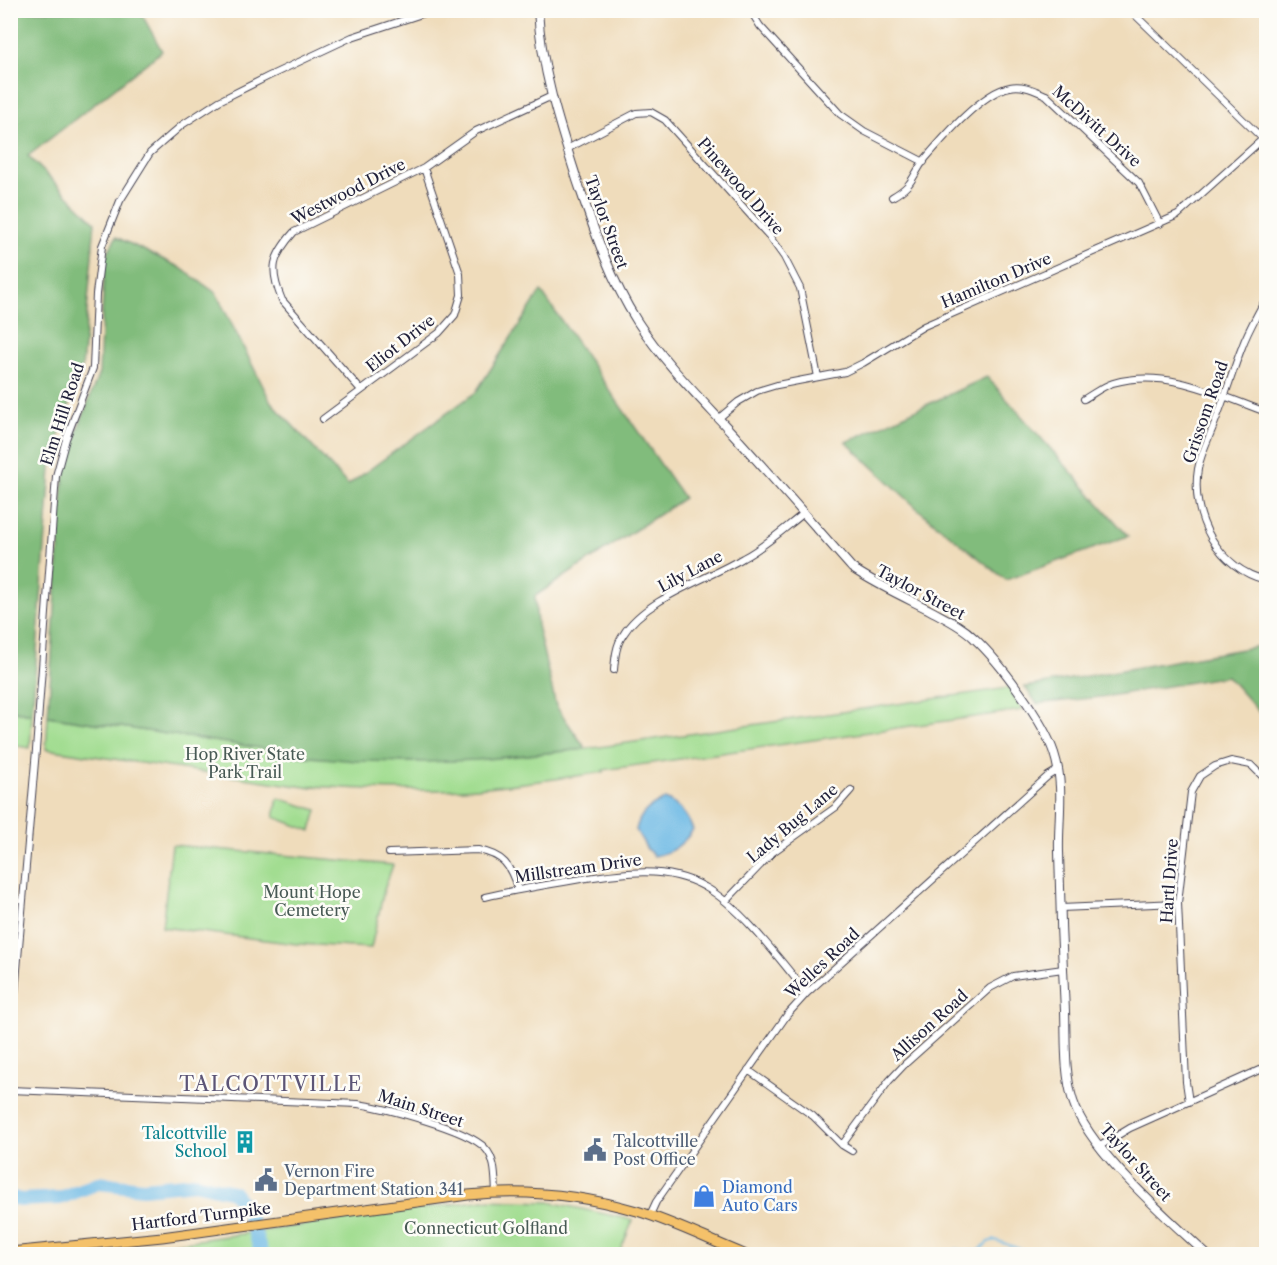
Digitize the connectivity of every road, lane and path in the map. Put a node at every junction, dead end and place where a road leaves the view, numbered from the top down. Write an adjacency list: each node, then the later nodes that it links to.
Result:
1 (434, 10): 34 (street, Elm Hill Road)
2 (538, 10): 5 (street, Taylor Street)
3 (750, 10): 8 (street)
4 (1131, 10): 6 (street)
5 (552, 96): 7 (street, Taylor Street); 9 (street, Westwood Drive)
6 (1266, 138): 11 (street, Hamilton Drive)
7 (567, 148): 13 (street, Pinewood Drive); 18 (street, Taylor Street)
8 (924, 162): 10 (street, McDivitt Drive); 11 (street, McDivitt Drive)
9 (424, 168): 14 (street, Eliot Drive); 14 (street, Westwood Drive)
10 (892, 197)
11 (1160, 224): 13 (street, Hamilton Drive)
12 (1266, 298): 15 (street, Grissom Road)
13 (818, 378): 18 (street, Hamilton Drive)
14 (361, 390): 19 (street, Eliot Drive)
15 (1225, 397): 16 (street); 17 (street); 21 (street, Grissom Road)
16 (1084, 399)
17 (1266, 412)
18 (719, 418): 20 (street, Taylor Street)
19 (323, 419)
20 (803, 514): 22 (street, Lily Lane); 23 (street, Taylor Street)
21 (1266, 580)
22 (614, 670)
23 (1058, 770): 31 (street, Taylor Street); 33 (street, Welles Road)
24 (1266, 780): 30 (street, Hartl Drive)
25 (851, 790): 29 (street, Lady Bug Lane)
26 (388, 854): 27 (street)
27 (518, 890): 28 (street, Millstream Drive); 29 (street, Millstream Drive)
28 (485, 897)
29 (726, 901): 33 (street, Millstream Drive)
30 (1178, 903): 31 (street); 38 (street, Hartl Drive)
31 (1061, 908): 32 (street, Taylor Street)
32 (1063, 969): 39 (street, Allison Road); 40 (street, Taylor Street)
33 (807, 993): 36 (street, Welles Road)
34 (10, 1051)
35 (1266, 1067): 38 (street)
36 (748, 1070): 39 (street); 43 (street, Welles Road)
37 (10, 1090): 42 (street, Main Street)
38 (1189, 1102): 40 (street)
39 (842, 1145): 41 (street)
40 (1100, 1146): 46 (street, Taylor Street)
41 (852, 1151)
42 (496, 1193): 43 (main road, Hartford Turnpike); 44 (main road, Hartford Turnpike)
43 (650, 1215): 45 (main road, Hartford Turnpike)
44 (10, 1252)
45 (744, 1254)
46 (1206, 1254)

